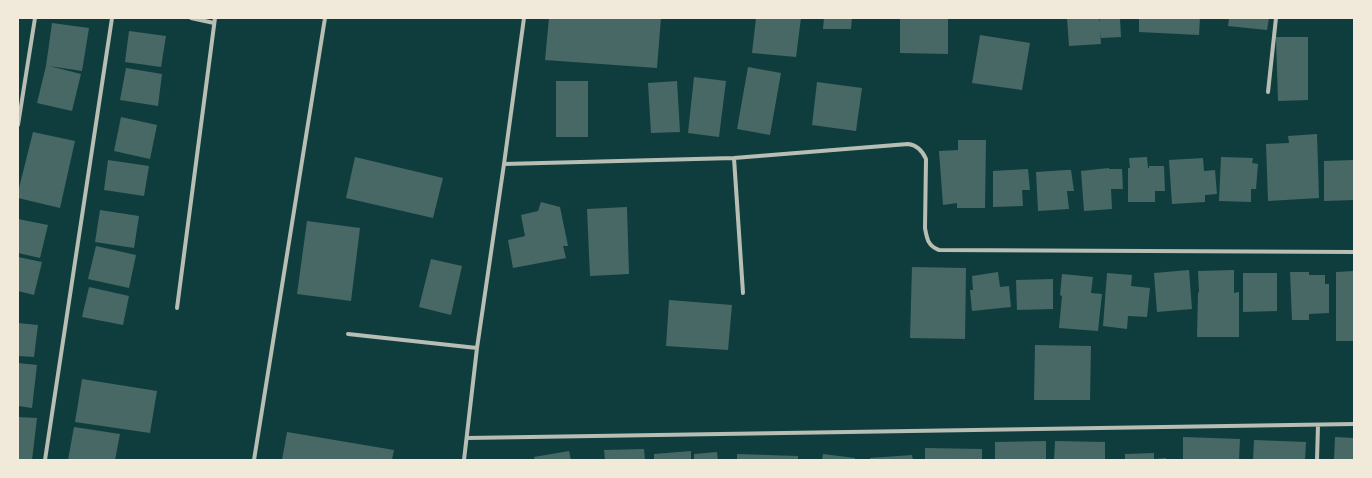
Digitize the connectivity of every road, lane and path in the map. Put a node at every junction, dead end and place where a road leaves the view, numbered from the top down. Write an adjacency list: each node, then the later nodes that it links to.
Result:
1 (35, 18): 9 (street)
2 (112, 18): 20 (street)
3 (191, 18): 7 (street)
4 (325, 18): 21 (street)
5 (524, 18): 11 (street)
6 (1276, 18): 8 (street)
7 (214, 20): 14 (street)
8 (1268, 92)
9 (18, 125)
10 (734, 158): 11 (street); 12 (street); 13 (street)
11 (504, 164): 16 (street)
12 (1354, 252)
13 (743, 293)
14 (177, 308)
15 (348, 334): 16 (street)
16 (477, 348): 19 (street)
17 (1354, 424): 18 (street)
18 (1318, 425): 19 (street); 23 (street)
19 (467, 438): 22 (street)
20 (45, 460)
21 (254, 460)
22 (464, 460)
23 (1317, 460)

